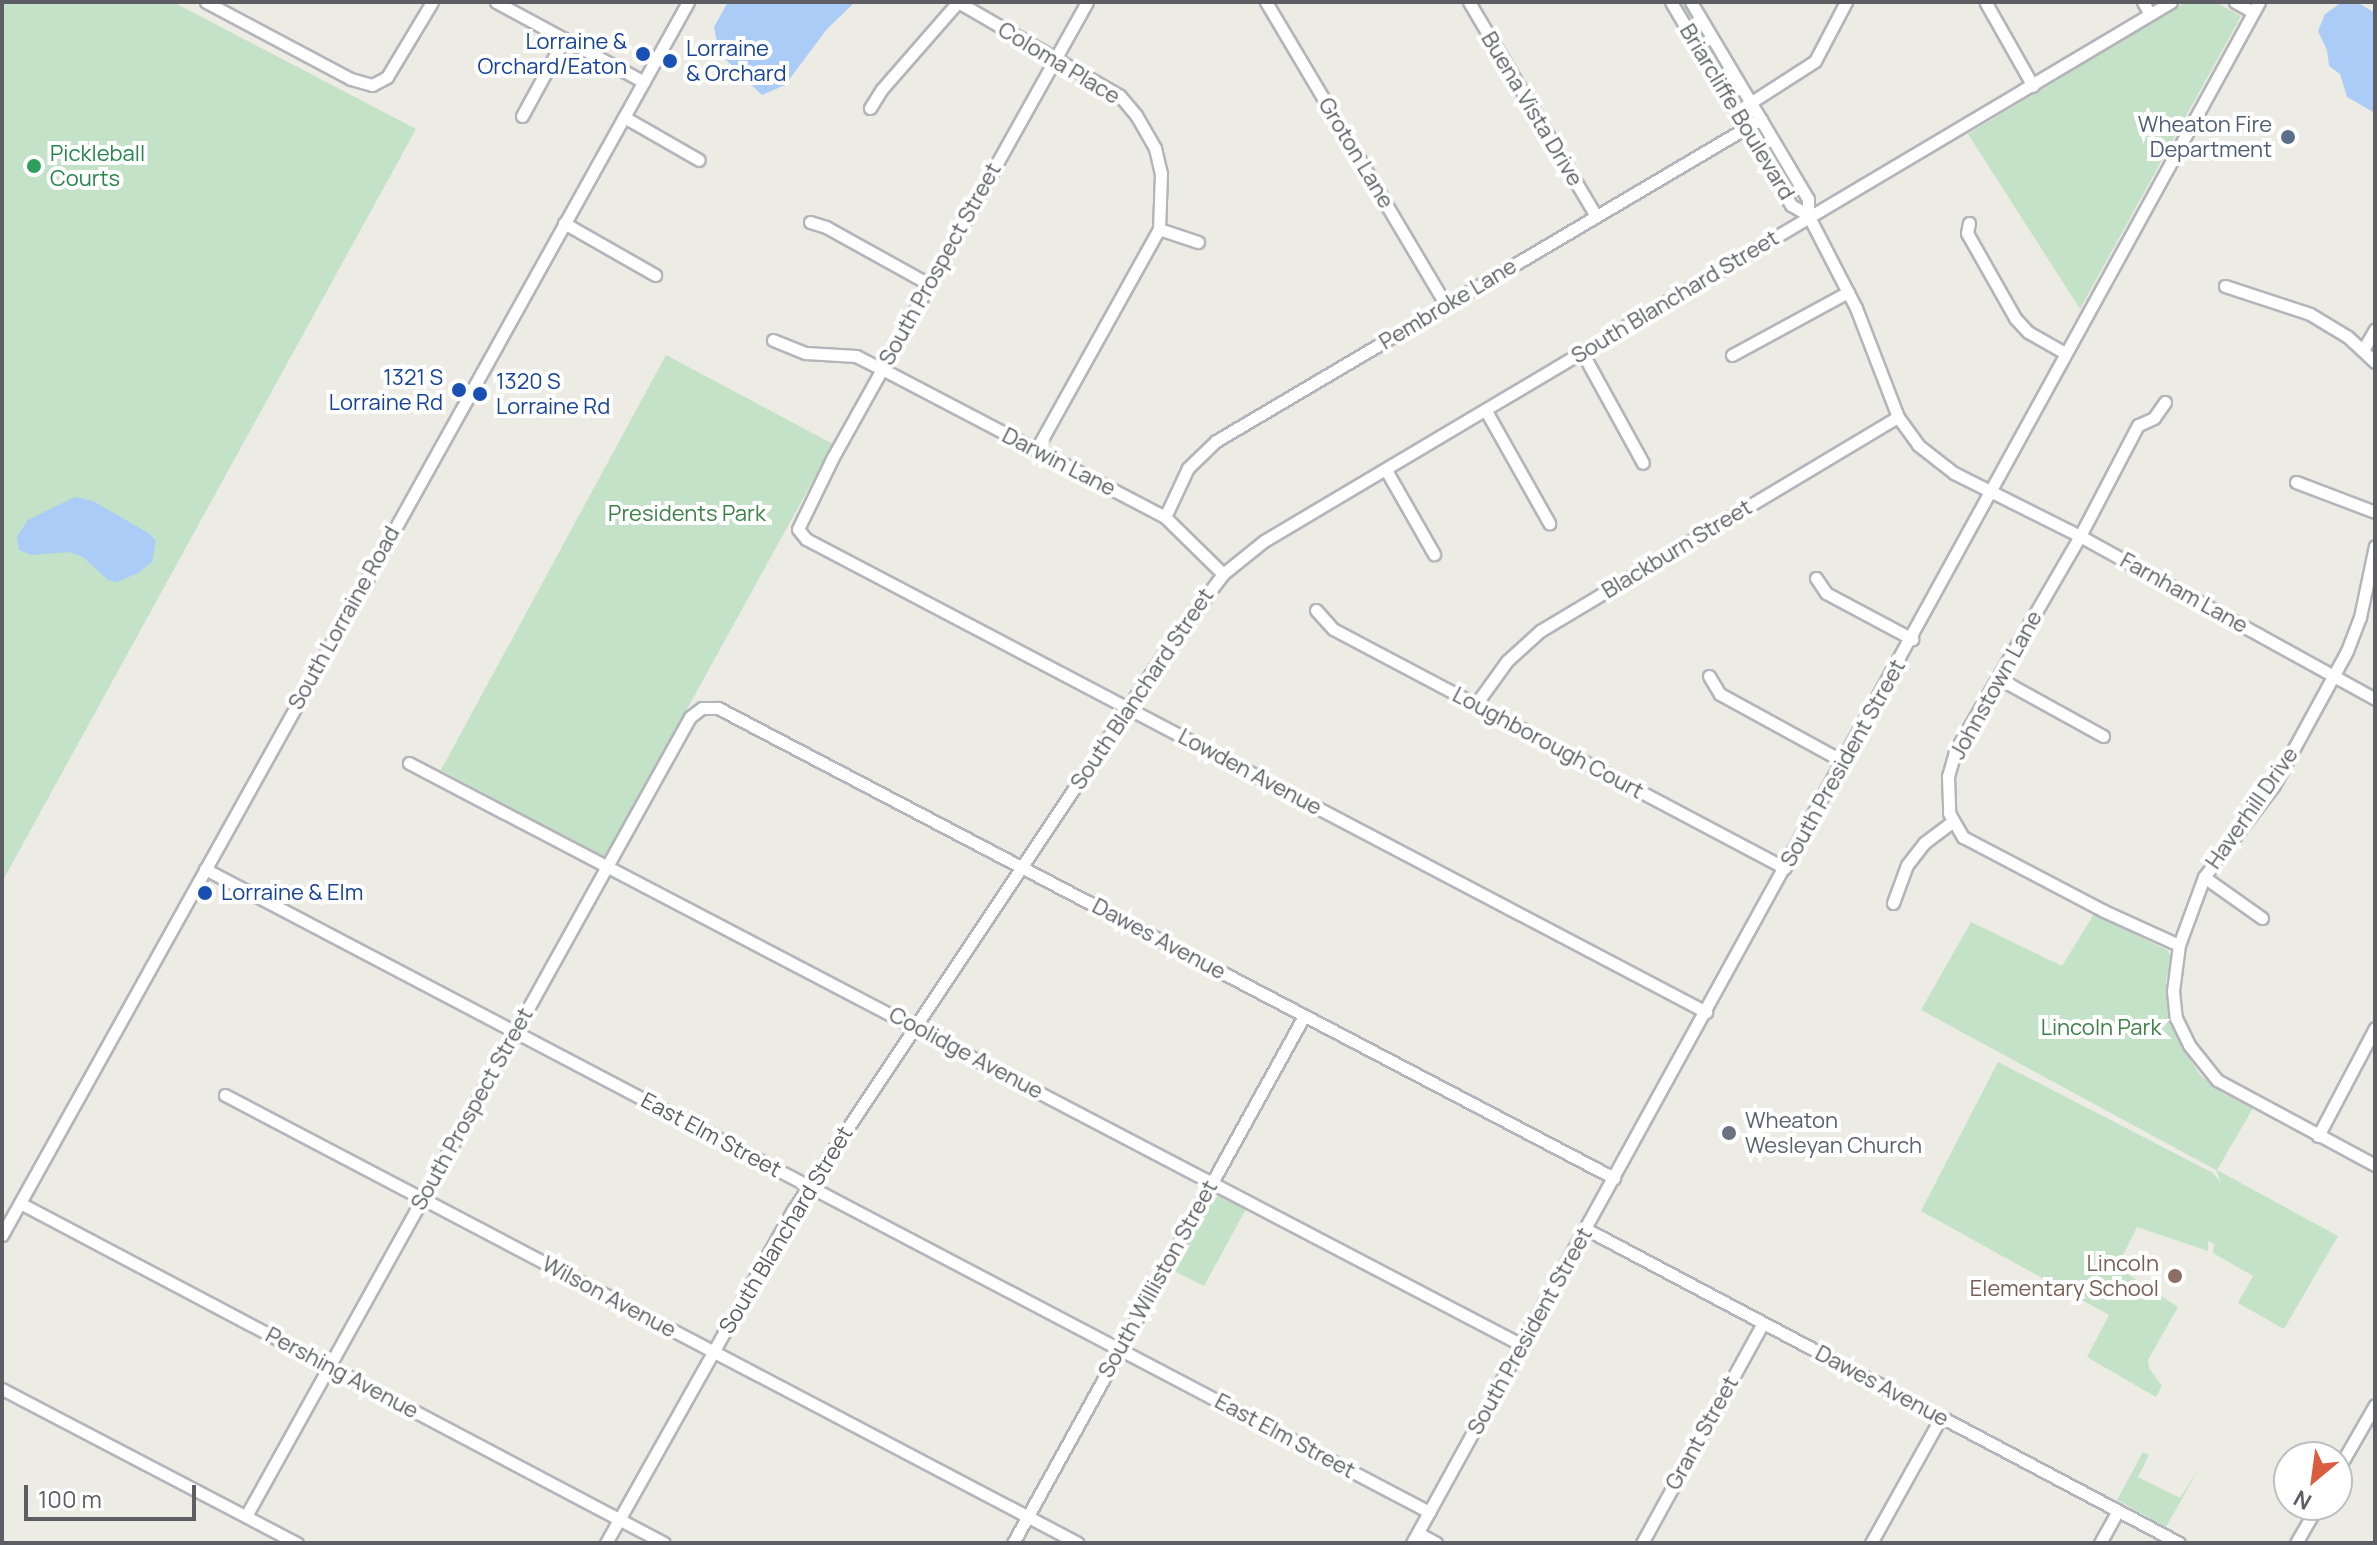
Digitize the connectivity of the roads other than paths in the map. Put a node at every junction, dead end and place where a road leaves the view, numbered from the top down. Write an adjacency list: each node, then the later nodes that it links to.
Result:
1 (206, 2): 15 (street)
2 (496, 2): 18 (street)
3 (688, 2): 20 (street, South Lorraine Road)
4 (958, 2): 19 (street, Coloma Place); 23 (street)
5 (1087, 2): 19 (street, South Prospect Street)
6 (1266, 2): 41 (street, Groton Lane)
7 (1469, 2): 31 (street, Buena Vista Drive)
8 (1671, 2): 24 (street, Briarcliffe Boulevard)
9 (1691, 2): 22 (street, Briarcliffe Boulevard)
10 (1846, 2): 22 (street)
11 (2143, 2): 17 (street)
12 (2171, 2): 17 (street, South Blanchard Street)
13 (2235, 2): 16 (street, South President Street)
14 (1986, 3): 21 (street)
15 (425, 4)
16 (2256, 7): 45 (street, South President Street)
17 (2150, 14): 21 (street, South Blanchard Street)
18 (564, 39): 20 (street); 25 (street)
19 (1056, 57): 35 (street, Coloma Place); 38 (street, South Prospect Street)
20 (644, 82): 26 (street, South Lorraine Road)
21 (2033, 86): 30 (street, South Blanchard Street)
22 (1751, 103): 24 (street); 27 (street, Briarcliffe Boulevard)
23 (870, 108)
24 (1736, 112): 28 (street, Briarcliffe Boulevard)
25 (522, 116)
26 (624, 117): 29 (street); 33 (street, South Lorraine Road)
27 (1761, 119): 28 (street, Pembroke Lane); 30 (street, Briarcliffe Boulevard)
28 (1746, 128): 30 (street, Briarcliffe Boulevard); 31 (street, Pembroke Lane)
29 (699, 160)
30 (1808, 215): 40 (street, Briarcliffe Boulevard); 46 (street, South Blanchard Street)
31 (1596, 216): 41 (street, Pembroke Lane)
32 (810, 222): 38 (street)
33 (564, 223): 37 (street); 83 (street, South Lorraine Road)
34 (1969, 223): 45 (street)
35 (1159, 229): 36 (street); 53 (street, Coloma Place)
36 (1198, 242)
37 (655, 275)
38 (929, 284): 49 (street, South Prospect Street)
39 (2225, 286): 44 (street)
40 (1848, 292): 47 (street); 52 (street, Briarcliffe Boulevard)
41 (1446, 305): 59 (street, Pembroke Lane)
42 (2375, 329): 44 (street)
43 (773, 340): 49 (street, Darwin Lane)
44 (2363, 350): 48 (street)
45 (2065, 353): 57 (street, South President Street)
46 (1583, 354): 51 (street, South Blanchard Street); 54 (street)
47 (1732, 355)
48 (2375, 362)
49 (882, 369): 53 (street, Darwin Lane); 61 (street, South Prospect Street)
50 (2165, 402): 62 (street, Johnstown Lane)
51 (1486, 411): 55 (street, South Blanchard Street); 60 (street)
52 (1898, 417): 57 (street, Briarcliffe Boulevard); 73 (street, Blackburn Street)
53 (1036, 450): 59 (street, Darwin Lane)
54 (1643, 463)
55 (1386, 470): 64 (street); 65 (street, South Blanchard Street)
56 (2296, 482): 58 (street)
57 (1989, 492): 62 (street, Farnham Lane); 68 (street, South President Street)
58 (2375, 512)
59 (1165, 517): 65 (street, Darwin Lane)
60 (1549, 523)
61 (798, 529): 75 (street, Lowden Avenue)
62 (2080, 536): 69 (street, Farnham Lane); 71 (street, Johnstown Lane)
63 (2375, 546): 69 (street, Haverhill Drive)
64 (1434, 554)
65 (1223, 574): 75 (street, South Blanchard Street)
66 (1816, 578): 68 (street)
67 (1316, 610): 73 (street, Loughborough Court)
68 (1912, 639): 77 (street, South President Street)
69 (2335, 675): 72 (street, Farnham Lane); 84 (street, Haverhill Drive)
70 (1709, 676): 77 (street)
71 (1998, 678): 76 (street); 79 (street, Johnstown Lane)
72 (2375, 699)
73 (1476, 704): 82 (street, Loughborough Court)
74 (702, 708): 80 (street, South Prospect Street); 81 (street, Dawes Avenue)
75 (1128, 708): 81 (street, South Blanchard Street); 88 (street, Lowden Avenue)
76 (2103, 736)
77 (1844, 762): 82 (street, South President Street)
78 (409, 763): 80 (street, Coolidge Avenue)
79 (1953, 821): 85 (street); 87 (street)
80 (607, 865): 90 (street, Coolidge Avenue); 92 (street, South Prospect Street)
81 (1021, 867): 89 (street, Dawes Avenue); 90 (street, South Blanchard Street)
82 (1785, 868): 88 (street, South President Street)
83 (205, 869): 92 (street, East Elm Street); 100 (street, South Lorraine Road)
84 (2204, 877): 86 (street); 87 (street, Haverhill Drive)
85 (1893, 903)
86 (2262, 918)
87 (2179, 945): 94 (street, Haverhill Drive)
88 (1706, 1012): 96 (street, South President Street)
89 (1304, 1016): 96 (street, Dawes Avenue); 97 (street, South Williston Street)
90 (915, 1027): 97 (street, Coolidge Avenue); 98 (street, South Blanchard Street)
91 (2375, 1028): 94 (street)
92 (514, 1032): 98 (street, East Elm Street); 99 (street, South Prospect Street)
93 (225, 1095): 99 (street, Wilson Avenue)
94 (2318, 1136): 95 (street, Haverhill Drive)
95 (2375, 1165)
96 (1614, 1178): 101 (street, South President Street)
97 (1212, 1183): 104 (street, Coolidge Avenue); 105 (street, South Williston Street)
98 (809, 1186): 105 (street, East Elm Street); 106 (street, South Blanchard Street)
99 (422, 1199): 106 (street, Wilson Avenue); 107 (street, South Prospect Street)
100 (20, 1203): 102 (street, South Lorraine Road); 107 (street, Pershing Avenue)
101 (1586, 1229): 103 (street, Dawes Avenue); 104 (street, South President Street)
102 (2, 1235)
103 (1763, 1323): 110 (street, Dawes Avenue); 125 (street, Grant Street)
104 (1522, 1345): 113 (street, South President Street)
105 (1120, 1350): 113 (street, East Elm Street); 115 (street, South Williston Street)
106 (713, 1352): 115 (street, Wilson Avenue); 116 (street, South Blanchard Street)
107 (329, 1366): 114 (street, South Prospect Street); 116 (street, Pershing Avenue)
108 (2, 1389): 114 (street)
109 (2375, 1405): 111 (street)
110 (1941, 1417): 112 (street, Dawes Avenue); 126 (street)
111 (2353, 1443)
112 (2118, 1511): 127 (street); 128 (street, Dawes Avenue)
113 (1429, 1512): 118 (street, South President Street)
114 (246, 1516): 119 (street)
115 (1027, 1516): 122 (street, South Williston Street); 123 (street, Wilson Avenue)
116 (620, 1519): 120 (street, South Blanchard Street); 121 (street, Pershing Avenue)
117 (2309, 1521): 129 (street)
118 (1415, 1538): 124 (street)
119 (297, 1543)
120 (606, 1543)
121 (664, 1543)
122 (1013, 1543)
123 (1078, 1543)
124 (1436, 1543)
125 (1642, 1543)
126 (1871, 1543)
127 (2100, 1543)
128 (2179, 1543)
129 (2296, 1543)

